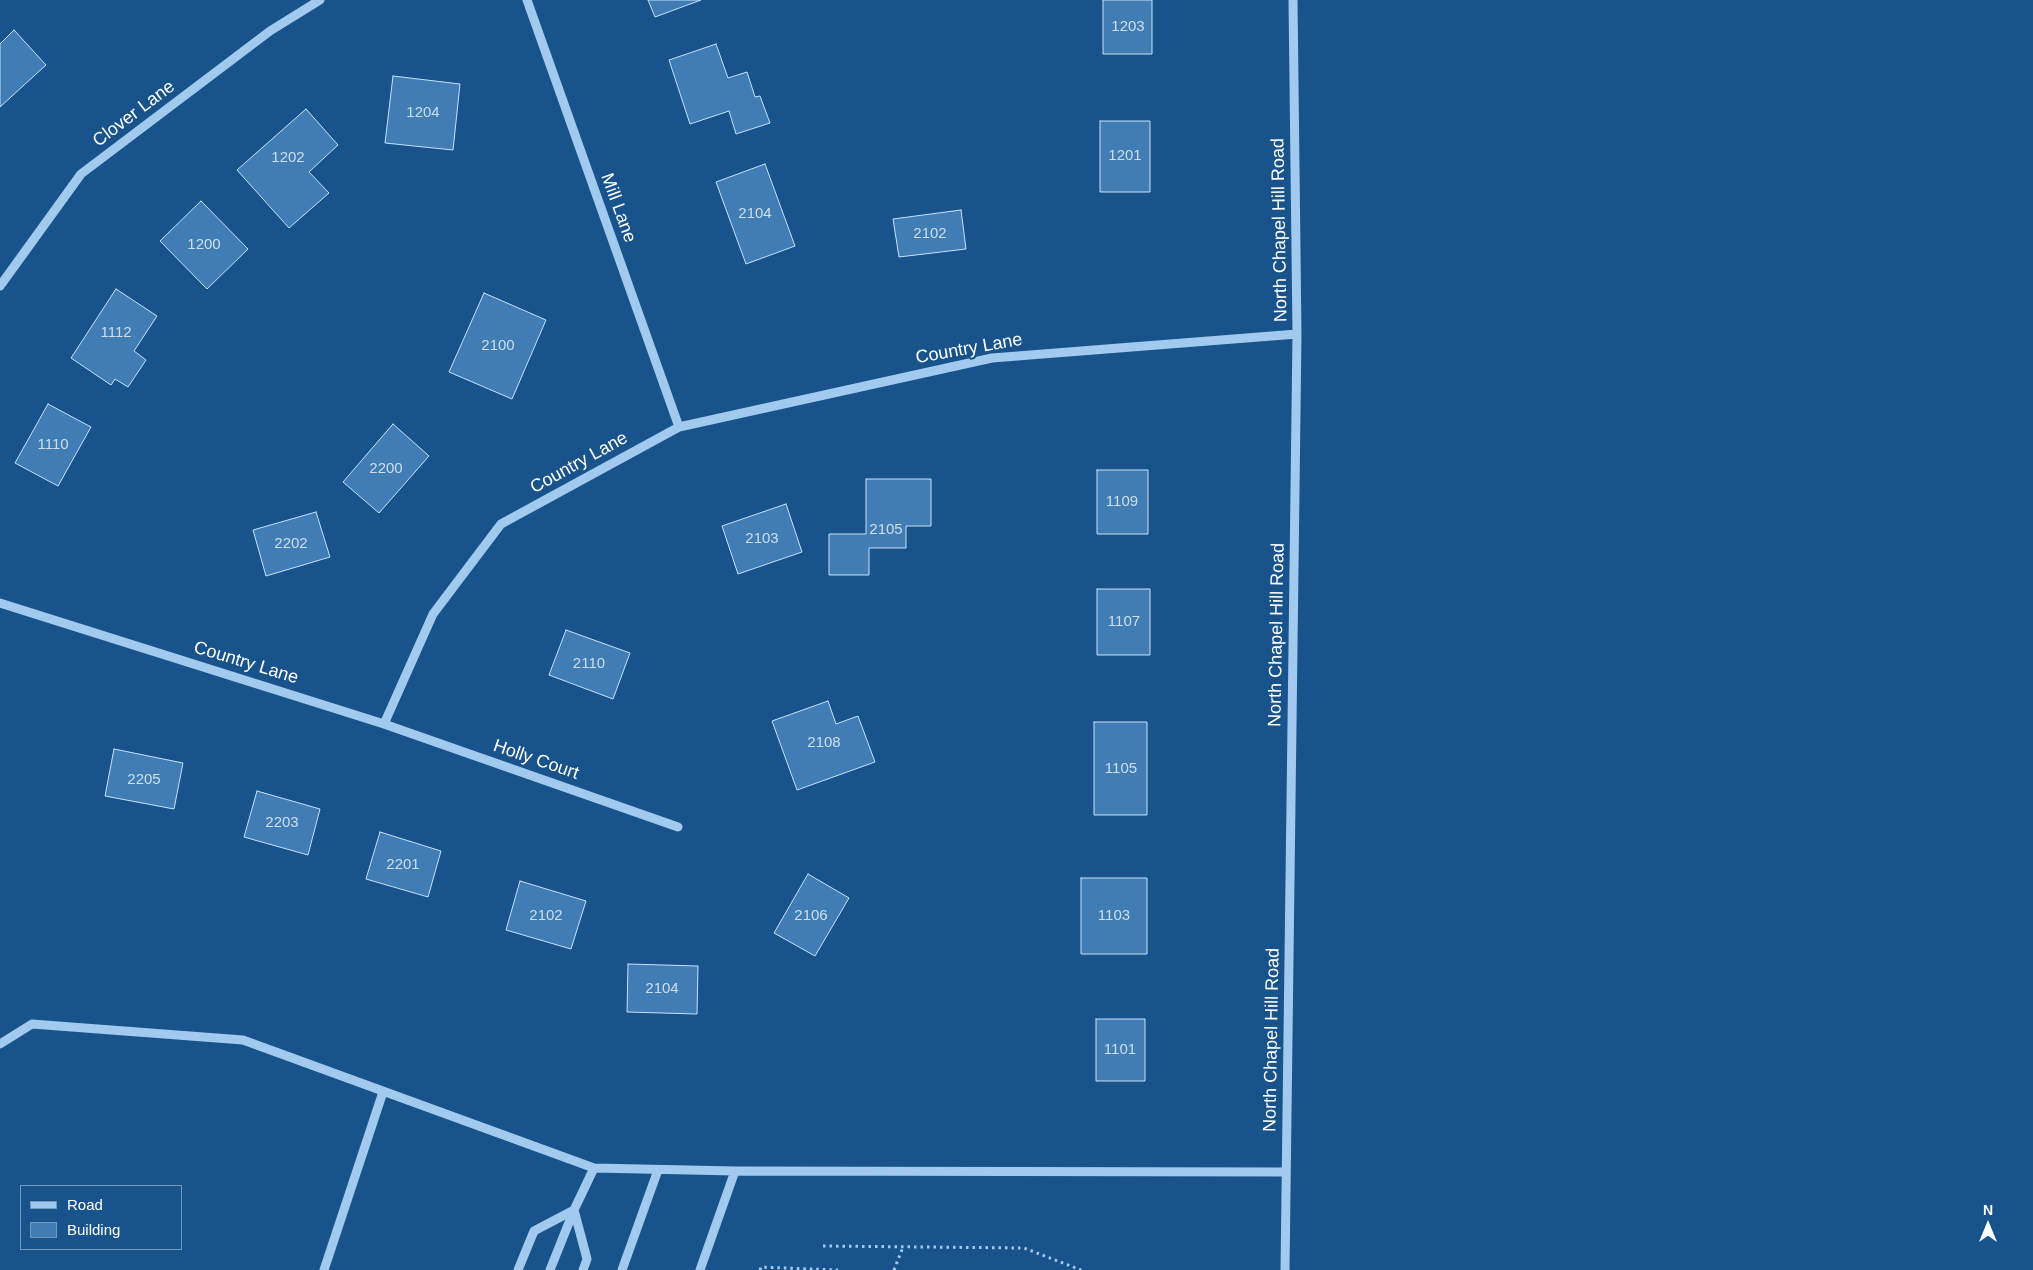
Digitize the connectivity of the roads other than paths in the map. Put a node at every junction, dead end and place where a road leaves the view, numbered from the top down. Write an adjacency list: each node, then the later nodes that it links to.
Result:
1 (320, 0): 4 (street, Clover Lane)
2 (527, 0): 6 (street, Mill Lane)
3 (1293, 0): 5 (street, North Chapel Hill Road)
4 (0, 286)
5 (1297, 334): 6 (street, Country Lane); 15 (street, North Chapel Hill Road)
6 (679, 427): 8 (street, Country Lane)
7 (0, 603): 8 (street, Country Lane)
8 (384, 724): 9 (street, Holly Court)
9 (678, 827)
10 (0, 1044): 11 (street)
11 (383, 1092): 12 (street); 17 (street)
12 (594, 1168): 13 (street); 16 (street)
13 (658, 1170): 14 (street); 21 (street)
14 (735, 1171): 15 (street); 22 (street)
15 (1286, 1172): 23 (street, North Chapel Hill Road)
16 (574, 1210): 18 (street); 19 (street); 20 (street)
17 (324, 1270)
18 (518, 1270)
19 (550, 1270)
20 (583, 1270)
21 (622, 1270)
22 (700, 1270)
23 (1285, 1270)

